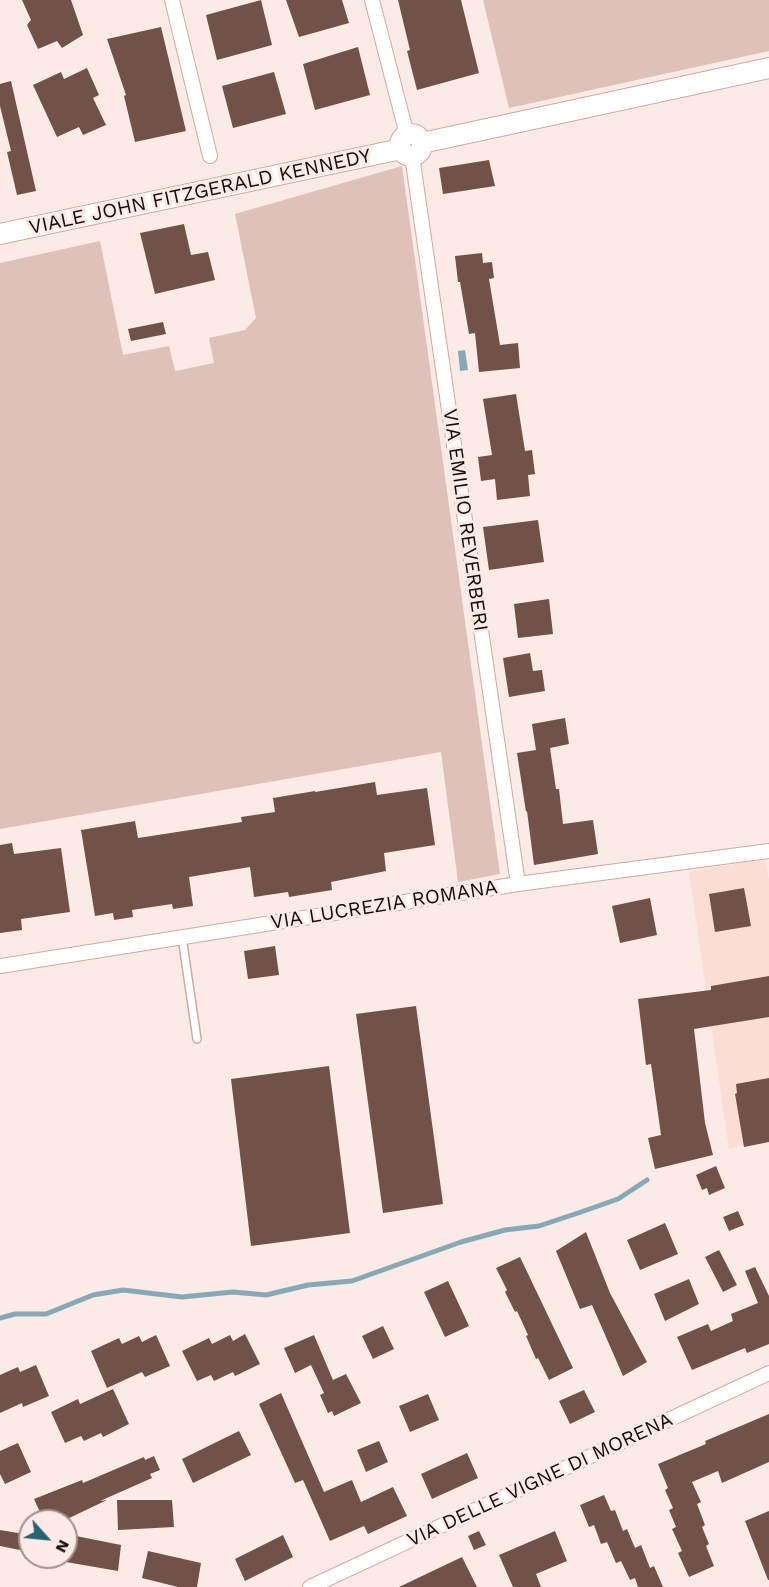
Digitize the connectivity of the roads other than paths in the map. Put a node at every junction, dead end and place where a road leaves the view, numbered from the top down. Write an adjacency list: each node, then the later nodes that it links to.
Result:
1 (172, 0): 5 (street)
2 (372, 0): 4 (street, VIA EMILIO REVERBERI)
3 (769, 68): 4 (street, VIALE JOHN FITZGERALD KENNEDY)
4 (410, 146): 6 (street, VIALE JOHN FITZGERALD KENNEDY); 8 (street, VIA EMILIO REVERBERI)
5 (210, 156)
6 (0, 234)
7 (769, 851): 8 (street, VIA LUCREZIA ROMANA)
8 (518, 884): 9 (street, VIA LUCREZIA ROMANA)
9 (182, 937): 10 (street, VIA LUCREZIA ROMANA); 11 (lane)
10 (0, 966)
11 (197, 1039)
12 (769, 1372): 13 (street, VIA DELLE VIGNE DI MORENA)
13 (310, 1587)

